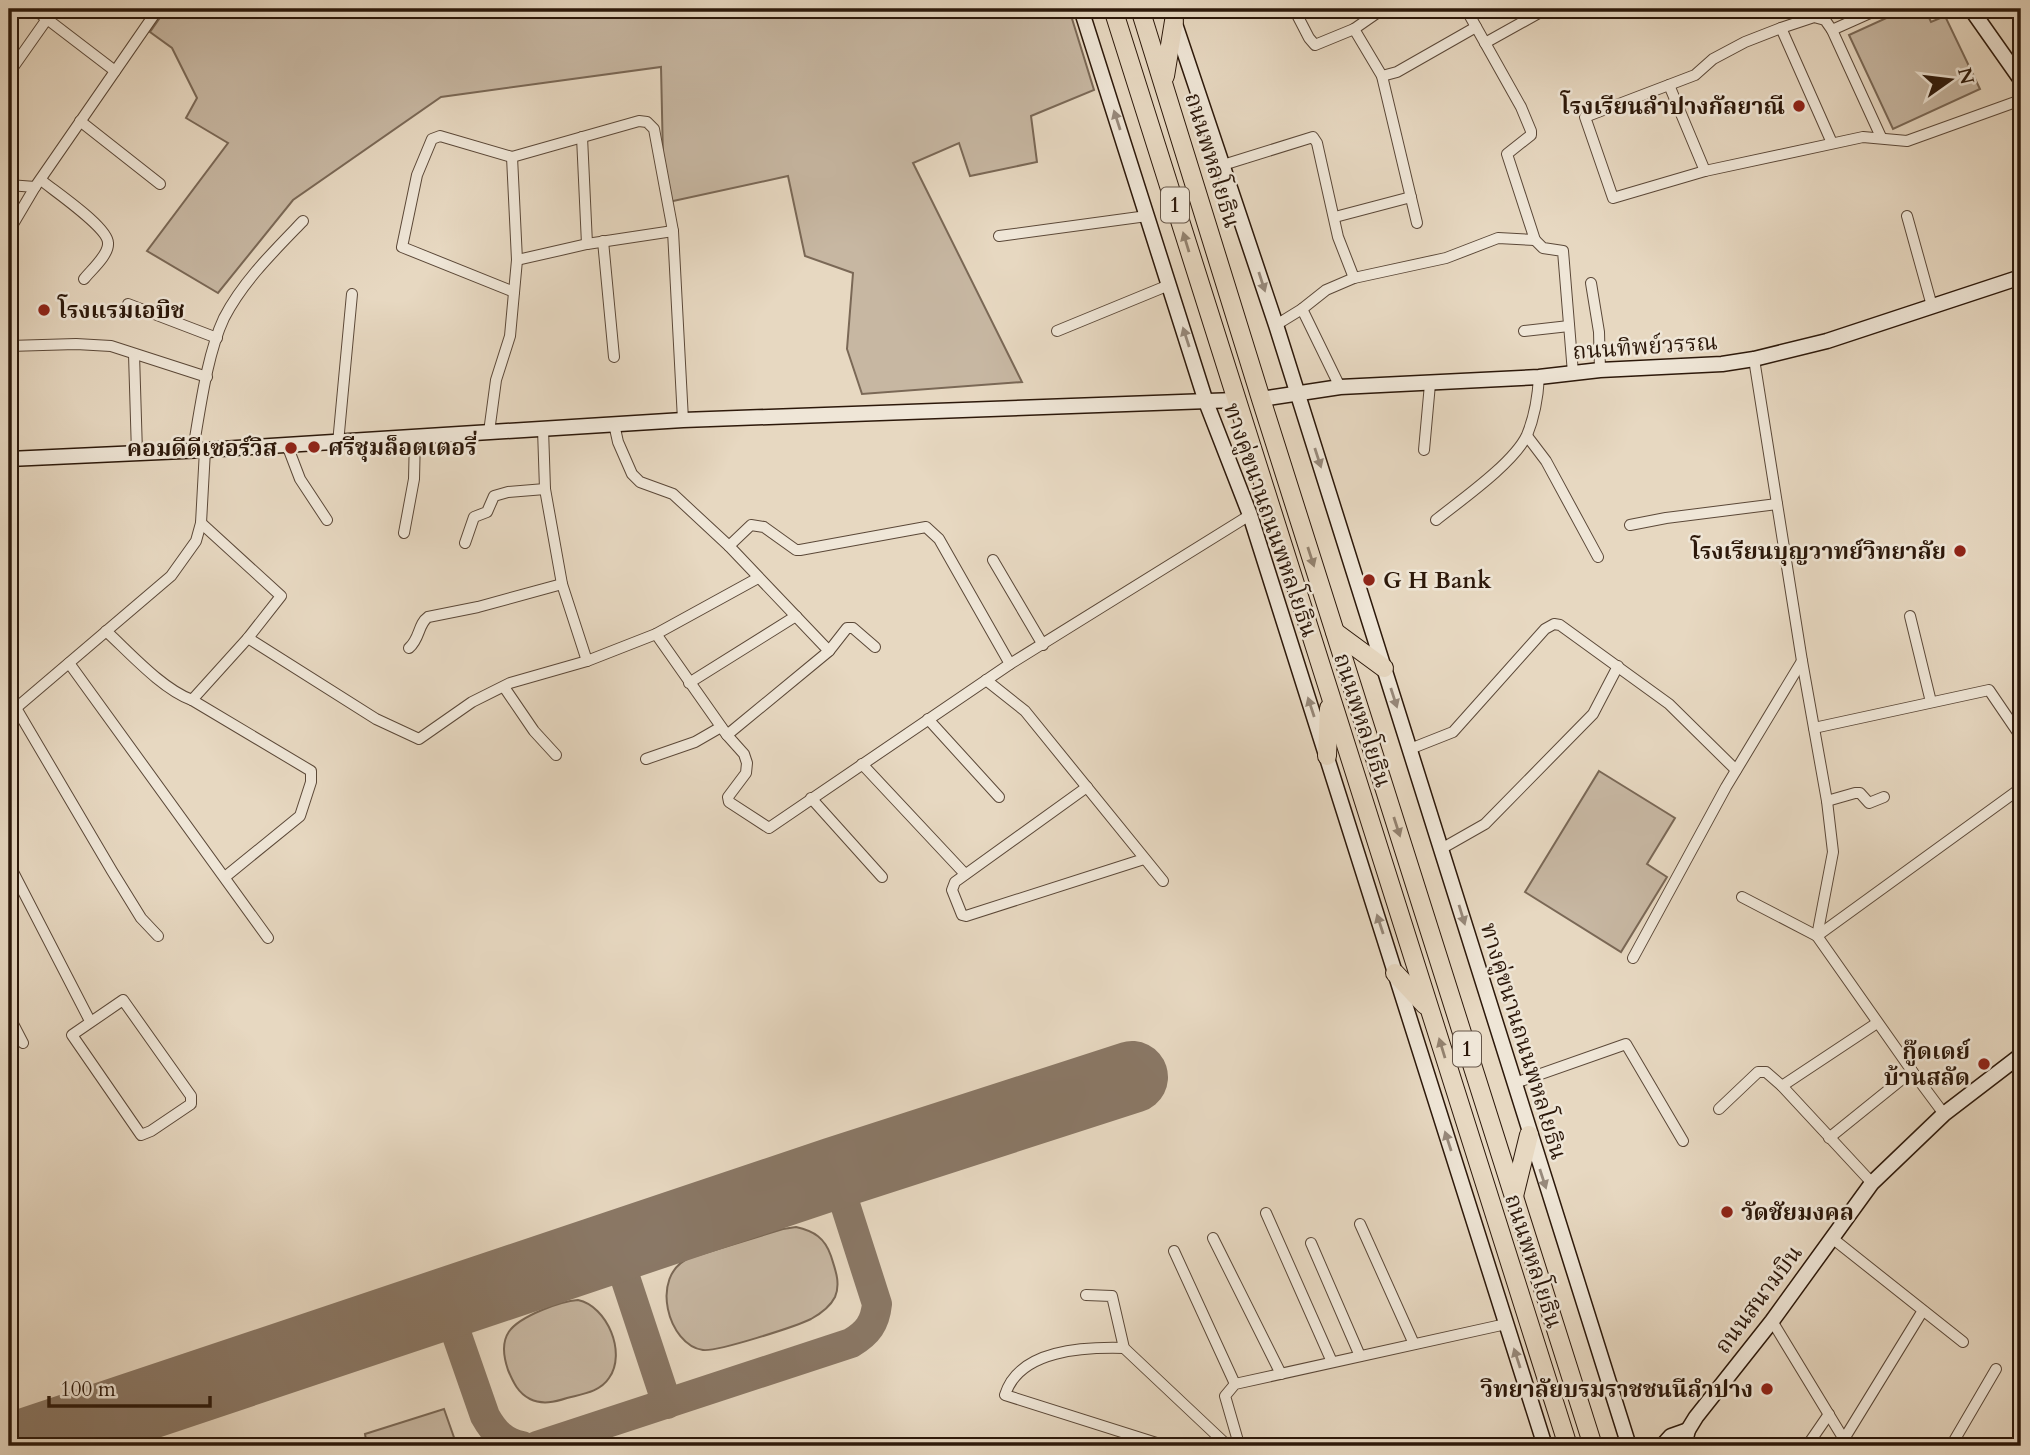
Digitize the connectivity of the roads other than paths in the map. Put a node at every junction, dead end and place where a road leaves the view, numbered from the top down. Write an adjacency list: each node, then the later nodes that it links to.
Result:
1 (34, 9): 13 (street)
2 (158, 9): 19 (street)
3 (1081, 9): 37 (main road, ทางคู่ขนานถนนพหลโยธิน / 1, one-way to 3)
4 (1113, 9): 76 (highway, ถนนพหลโยธิน / 1, one-way to 4)
5 (1140, 9): 23 (highway, ถนนพหลโยธิน / 1)
6 (1294, 9): 16 (street)
7 (1376, 9): 16 (street)
8 (1466, 9): 14 (street)
9 (1546, 9): 18 (street)
10 (1879, 9): 17 (street)
11 (1971, 9): 22 (main road)
12 (1172, 12): 23 (highway); 31 (main road, ทางคู่ขนานถนนพหลโยธิน / 1)
13 (47, 19): 19 (street); 20 (street)
14 (1476, 27): 18 (street); 21 (street)
15 (1781, 28): 17 (street); 24 (street); 29 (street)
16 (1354, 29): 21 (street)
17 (1832, 30): 28 (street)
18 (1485, 43): 45 (street)
19 (115, 71): 26 (street)
20 (9, 73)
21 (1382, 76): 36 (street)
22 (2021, 80)
23 (1164, 82): 75 (highway, ถนนพหลโยธิน / 1)
24 (1669, 86): 32 (street); 32 (street)
25 (2021, 100): 28 (street)
26 (80, 121): 33 (street); 34 (street)
27 (582, 137): 30 (street); 43 (street); 47 (street)
28 (1881, 137): 29 (street)
29 (1832, 143): 32 (street)
30 (512, 157): 48 (street); 54 (street)
31 (1223, 165): 39 (street); 59 (main road, ทางคู่ขนานถนนพหลโยธิน / 1, one-way to 59)
32 (1705, 171)
33 (38, 183): 35 (street); 42 (street); 51 (street)
34 (160, 184)
35 (9, 185)
36 (1411, 197): 39 (street); 41 (street)
37 (1147, 216): 44 (street); 53 (main road, ทางคู่ขนานถนนพหลโยธิน / 1)
38 (1907, 216): 57 (street)
39 (1335, 217): 50 (street)
40 (303, 221): 63 (street)
41 (1417, 223)
42 (9, 231)
43 (673, 231): 46 (street); 78 (street)
44 (999, 236)
45 (1535, 240): 50 (street); 60 (street)
46 (603, 241): 47 (street); 66 (street)
47 (587, 244): 48 (street)
48 (517, 260): 54 (street)
49 (2021, 277): 57 (main road, ถนนทิพย์วรรณ)
50 (1354, 278): 58 (street)
51 (84, 279)
52 (1591, 283): 68 (street)
53 (1169, 285): 61 (street); 77 (main road, ทางคู่ขนานถนนพหลโยธิน / 1, one-way to 53)
54 (514, 292): 81 (street)
55 (352, 294): 84 (street)
56 (128, 304): 63 (street)
57 (1932, 306): 67 (main road, ถนนทิพย์วรรณ)
58 (1302, 309): 59 (street); 73 (street)
59 (1276, 325): 74 (main road, ทางคู่ขนานถนนพหลโยธิน / 1)
60 (1569, 326): 62 (street); 69 (street)
61 (1057, 331)
62 (1524, 331)
63 (217, 338): 70 (street)
64 (9, 346): 65 (street)
65 (134, 354): 70 (street); 88 (street)
66 (614, 358)
67 (1754, 359): 68 (main road, ถนนทิพย์วรรณ); 91 (street)
68 (1600, 370): 69 (main road, ถนนทิพย์วรรณ)
69 (1573, 373): 71 (main road, ถนนทิพย์วรรณ)
70 (207, 377): 86 (street)
71 (1539, 377): 72 (main road, ถนนทิพย์วรรณ); 83 (street)
72 (1430, 384): 73 (main road, ถนนทิพย์วรรณ); 87 (street)
73 (1340, 387): 74 (main road, ถนนทิพย์วรรณ)
74 (1297, 393): 75 (main road, ถนนทิพย์วรรณ); 119 (main road, ทางคู่ขนานถนนพหลโยธิน / 1, one-way to 119)
75 (1261, 399): 76 (highway); 107 (highway, ถนนพหลโยธิน / 1, one-way to 107)
76 (1236, 400): 77 (main road); 123 (highway, ถนนพหลโยธิน / 1)
77 (1206, 402): 78 (main road); 92 (main road, ทางคู่ขนานถนนพหลโยธิน / 1)
78 (683, 420): 79 (main road)
79 (614, 424): 80 (main road); 99 (street)
80 (543, 429): 81 (main road); 90 (street)
81 (489, 432): 82 (main road)
82 (415, 436): 84 (main road); 97 (street)
83 (1527, 436): 94 (street); 100 (street)
84 (338, 443): 85 (main road)
85 (287, 445): 86 (main road); 93 (street)
86 (199, 450): 88 (main road); 95 (street)
87 (1424, 450)
88 (137, 453): 89 (main road)
89 (9, 459)
90 (545, 489): 98 (street); 103 (street)
91 (1777, 504): 96 (street); 114 (street)
92 (1250, 515): 110 (street); 133 (main road, ทางคู่ขนานถนนพหลโยธิน / 1, one-way to 92)
93 (327, 520)
94 (1436, 520)
95 (201, 523): 106 (street); 109 (street)
96 (1630, 526)
97 (404, 533)
98 (465, 543)
99 (729, 546): 102 (street); 117 (street)
100 (1598, 557)
101 (993, 561): 110 (street)
102 (758, 578): 104 (street); 108 (street)
103 (562, 584): 112 (street); 115 (street)
104 (796, 616): 113 (street); 121 (street)
105 (1910, 617): 125 (street)
106 (106, 631): 116 (street); 124 (street)
107 (1335, 632): 119 (highway); 171 (highway, ถนนพหลโยธิน / 1, one-way to 171)
108 (656, 635): 115 (street); 121 (street)
109 (248, 638): 122 (street); 124 (street)
110 (1043, 645): 117 (street)
111 (875, 647): 113 (street)
112 (409, 648)
113 (829, 651): 129 (street)
114 (1802, 660): 128 (street); 136 (street)
115 (587, 661): 122 (street)
116 (69, 663): 126 (street); 147 (street)
117 (1010, 664): 120 (street)
118 (1618, 666): 131 (street); 136 (street); 143 (street)
119 (1384, 668): 131 (main road, ทางคู่ขนานถนนพหลโยธิน / 1, one-way to 131)
120 (986, 680): 127 (street); 137 (street)
121 (689, 683): 129 (street)
122 (504, 687): 132 (street)
123 (1330, 695): 133 (highway); 156 (highway, ถนนพหลโยธิน / 1)
124 (192, 700): 147 (street)
125 (1931, 702): 128 (street); 130 (street)
126 (13, 711): 151 (street)
127 (928, 719): 135 (street); 139 (street)
128 (1814, 728): 142 (street)
129 (724, 731): 134 (street); 141 (street)
130 (2021, 737)
131 (1410, 749): 143 (main road, ทางคู่ขนานถนนพหลโยธิน / 1)
132 (556, 755)
133 (1327, 757): 155 (main road, ทางคู่ขนานถนนพหลโยธิน / 1, one-way to 133)
134 (646, 759)
135 (862, 764): 141 (street); 146 (street)
136 (1736, 769): 154 (street)
137 (1087, 787): 144 (street); 146 (street)
138 (2021, 789): 152 (street)
139 (999, 797)
140 (1884, 797): 142 (street)
141 (811, 798): 148 (street)
142 (1827, 801): 152 (street)
143 (1441, 849): 163 (main road, ทางคู่ขนานถนนพหลโยธิน / 1, one-way to 163)
144 (1144, 859): 146 (street); 149 (street)
145 (9, 864): 158 (street)
146 (965, 874)
147 (225, 877): 153 (street)
148 (882, 877)
149 (1163, 881)
150 (1742, 897): 152 (street)
151 (158, 936)
152 (1817, 936): 159 (street)
153 (268, 938)
154 (1633, 958)
155 (1395, 973): 156 (highway); 181 (main road, ทางคู่ขนานถนนพหลโยธิน / 1, one-way to 155)
156 (1430, 1010): 197 (highway, ถนนพหลโยธิน / 1, one-way to 156)
157 (9, 1016): 160 (street)
158 (90, 1021): 158 (street)
159 (1877, 1023): 162 (street); 164 (street)
160 (23, 1043)
161 (2021, 1055): 166 (main road, ถนนสนามบิน)
162 (1912, 1071): 166 (street); 168 (street)
163 (1514, 1083): 167 (main road, ทางคู่ขนานถนนพหลโยธิน / 1); 169 (street)
164 (1782, 1086): 165 (street); 168 (street)
165 (1719, 1109)
166 (1944, 1114): 170 (main road, ถนนสนามบิน)
167 (1529, 1135): 171 (highway); 199 (main road, ทางคู่ขนานถนนพหลโยธิน / 1, one-way to 199)
168 (1829, 1138): 170 (street)
169 (1683, 1142)
170 (1872, 1183): 175 (main road, ถนนสนามบิน)
171 (1514, 1198): 198 (highway, ถนนพหลโยธิน / 1)
172 (1266, 1213): 186 (street)
173 (1360, 1224): 183 (street)
174 (1213, 1238): 188 (street)
175 (1832, 1238): 179 (street); 180 (main road, ถนนสนามบิน)
176 (1311, 1243): 185 (street)
177 (1174, 1251): 189 (street)
178 (1086, 1295): 184 (street)
179 (1922, 1311): 182 (street); 192 (street)
180 (1772, 1321): 190 (street); 191 (main road, ถนนสนามบิน)
181 (1506, 1324): 183 (street); 196 (main road, ทางคู่ขนานถนนพหลโยธิน / 1, one-way to 181)
182 (1963, 1342)
183 (1414, 1344): 185 (street)
184 (1124, 1348): 193 (street); 194 (street)
185 (1360, 1356): 186 (street)
186 (1332, 1362): 188 (street)
187 (1996, 1369): 203 (street)
188 (1281, 1374): 189 (street)
189 (1235, 1384): 195 (street)
190 (1829, 1414): 192 (street); 202 (street)
191 (1688, 1430): 200 (main road, ถนนสนามบิน); 201 (main road, ถนนสนามบิน)
192 (1846, 1443)
193 (1166, 1446)
194 (1228, 1446)
195 (1237, 1446)
196 (1545, 1446)
197 (1568, 1446)
198 (1593, 1446)
199 (1629, 1446)
200 (1662, 1446)
201 (1684, 1446)
202 (1807, 1446)
203 (1951, 1446)

